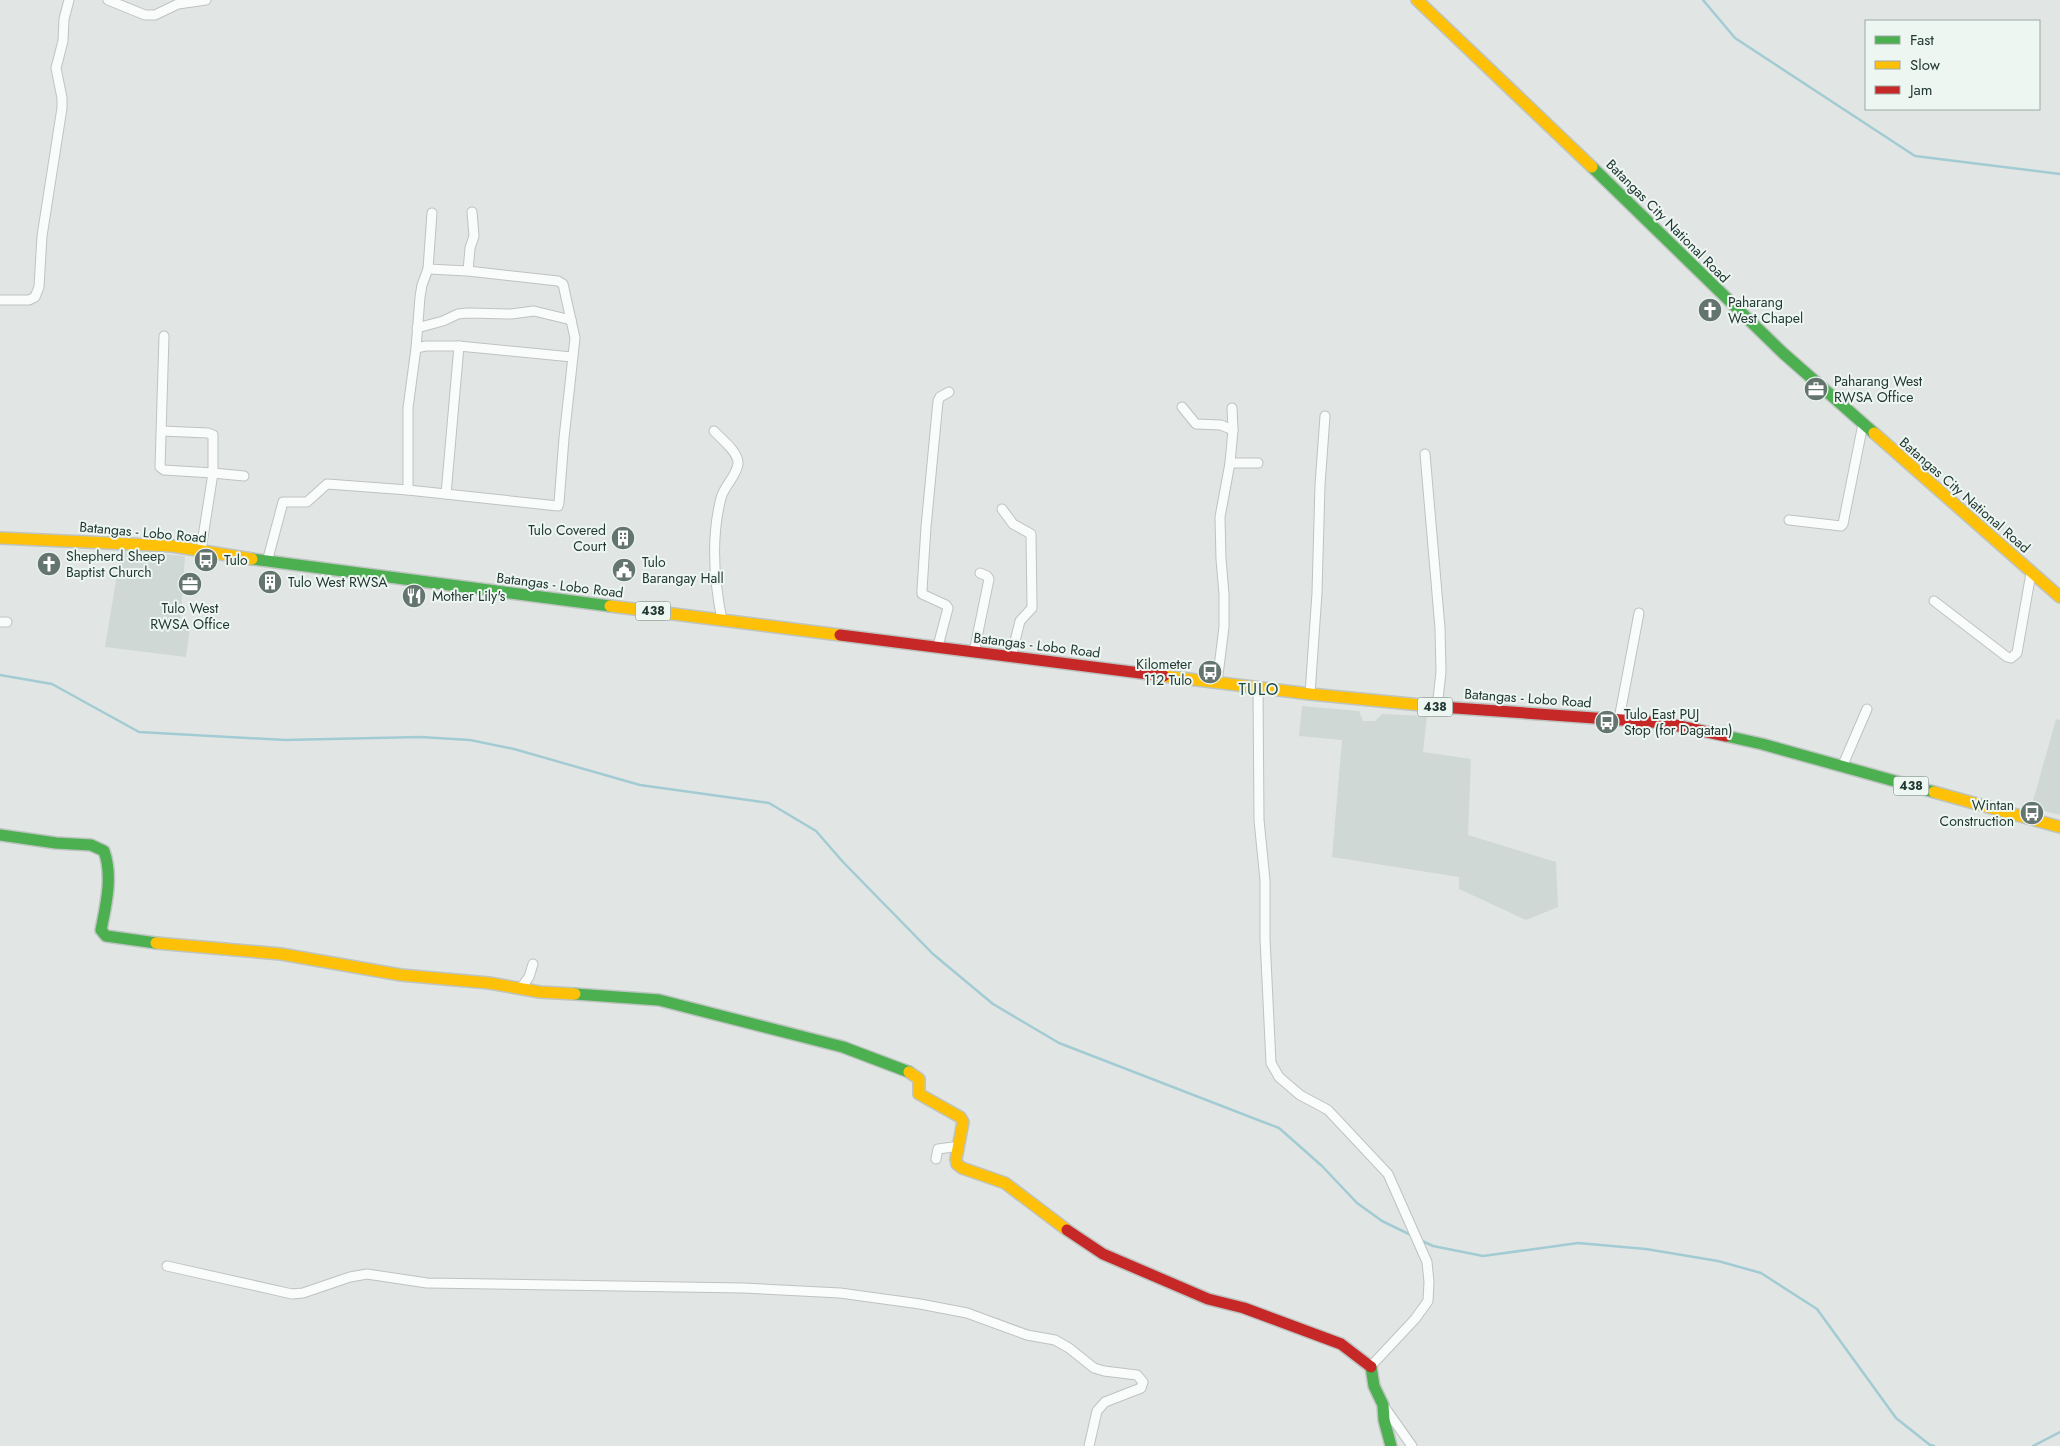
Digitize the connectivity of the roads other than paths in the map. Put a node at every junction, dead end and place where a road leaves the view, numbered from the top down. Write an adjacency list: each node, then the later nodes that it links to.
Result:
1 (69, 0): 9 (street)
2 (108, 0): 3 (street)
3 (206, 0)
4 (1418, 0): 20 (street, Batangas City National Road)
5 (472, 212): 8 (street)
6 (432, 213): 7 (street)
7 (428, 269): 8 (street); 11 (street)
8 (468, 270): 10 (street)
9 (0, 300)
10 (571, 320): 11 (street); 15 (street)
11 (417, 328): 14 (street)
12 (164, 336): 22 (street)
13 (460, 346): 14 (street); 15 (street); 30 (street)
14 (416, 348): 29 (street)
15 (572, 357): 30 (street)
16 (949, 392): 42 (street)
17 (1182, 407): 21 (street)
18 (1232, 408): 21 (street)
19 (1325, 416): 47 (street)
20 (1863, 424): 32 (street); 37 (street, Batangas City National Road)
21 (1233, 430): 25 (street)
22 (162, 431): 27 (street); 27 (street)
23 (714, 431): 41 (street)
24 (1425, 454): 48 (street)
25 (1230, 463): 26 (street); 45 (street)
26 (1258, 463)
27 (213, 473): 28 (street); 34 (street)
28 (244, 476)
29 (408, 490): 30 (street); 35 (street)
30 (446, 494)
31 (1002, 509): 44 (street)
32 (1789, 520)
33 (0, 538): 34 (street, Batangas - Lobo Road / 438)
34 (201, 550): 35 (street, Batangas - Lobo Road / 438)
35 (267, 562): 41 (street, Batangas - Lobo Road / 438)
36 (980, 573): 43 (street)
37 (2031, 573): 38 (street, Batangas City National Road); 39 (street)
38 (2060, 597)
39 (1934, 601)
40 (1639, 613): 50 (street)
41 (722, 620): 42 (street, Batangas - Lobo Road / 438)
42 (938, 646): 43 (street, Batangas - Lobo Road / 438)
43 (974, 652): 44 (street, Batangas - Lobo Road / 438)
44 (1011, 657): 45 (street, Batangas - Lobo Road / 438)
45 (1216, 683): 46 (street, Batangas - Lobo Road / 438)
46 (1258, 688): 47 (street, Batangas - Lobo Road / 438); 59 (street)
47 (1310, 694): 48 (street, Batangas - Lobo Road / 438)
48 (1437, 708): 50 (street, Batangas - Lobo Road / 438)
49 (1867, 709): 51 (street)
50 (1618, 719): 51 (street, Batangas - Lobo Road / 438)
51 (1842, 767): 52 (street, Batangas - Lobo Road / 438)
52 (2060, 827)
53 (0, 834): 55 (street)
54 (533, 964): 55 (street)
55 (520, 989): 56 (street)
56 (958, 1148): 57 (street); 59 (street)
57 (936, 1159)
58 (167, 1266): 61 (street)
59 (1371, 1366): 60 (street)
60 (1383, 1404): 62 (street); 63 (street)
61 (1089, 1446)
62 (1390, 1446)
63 (1412, 1446)

